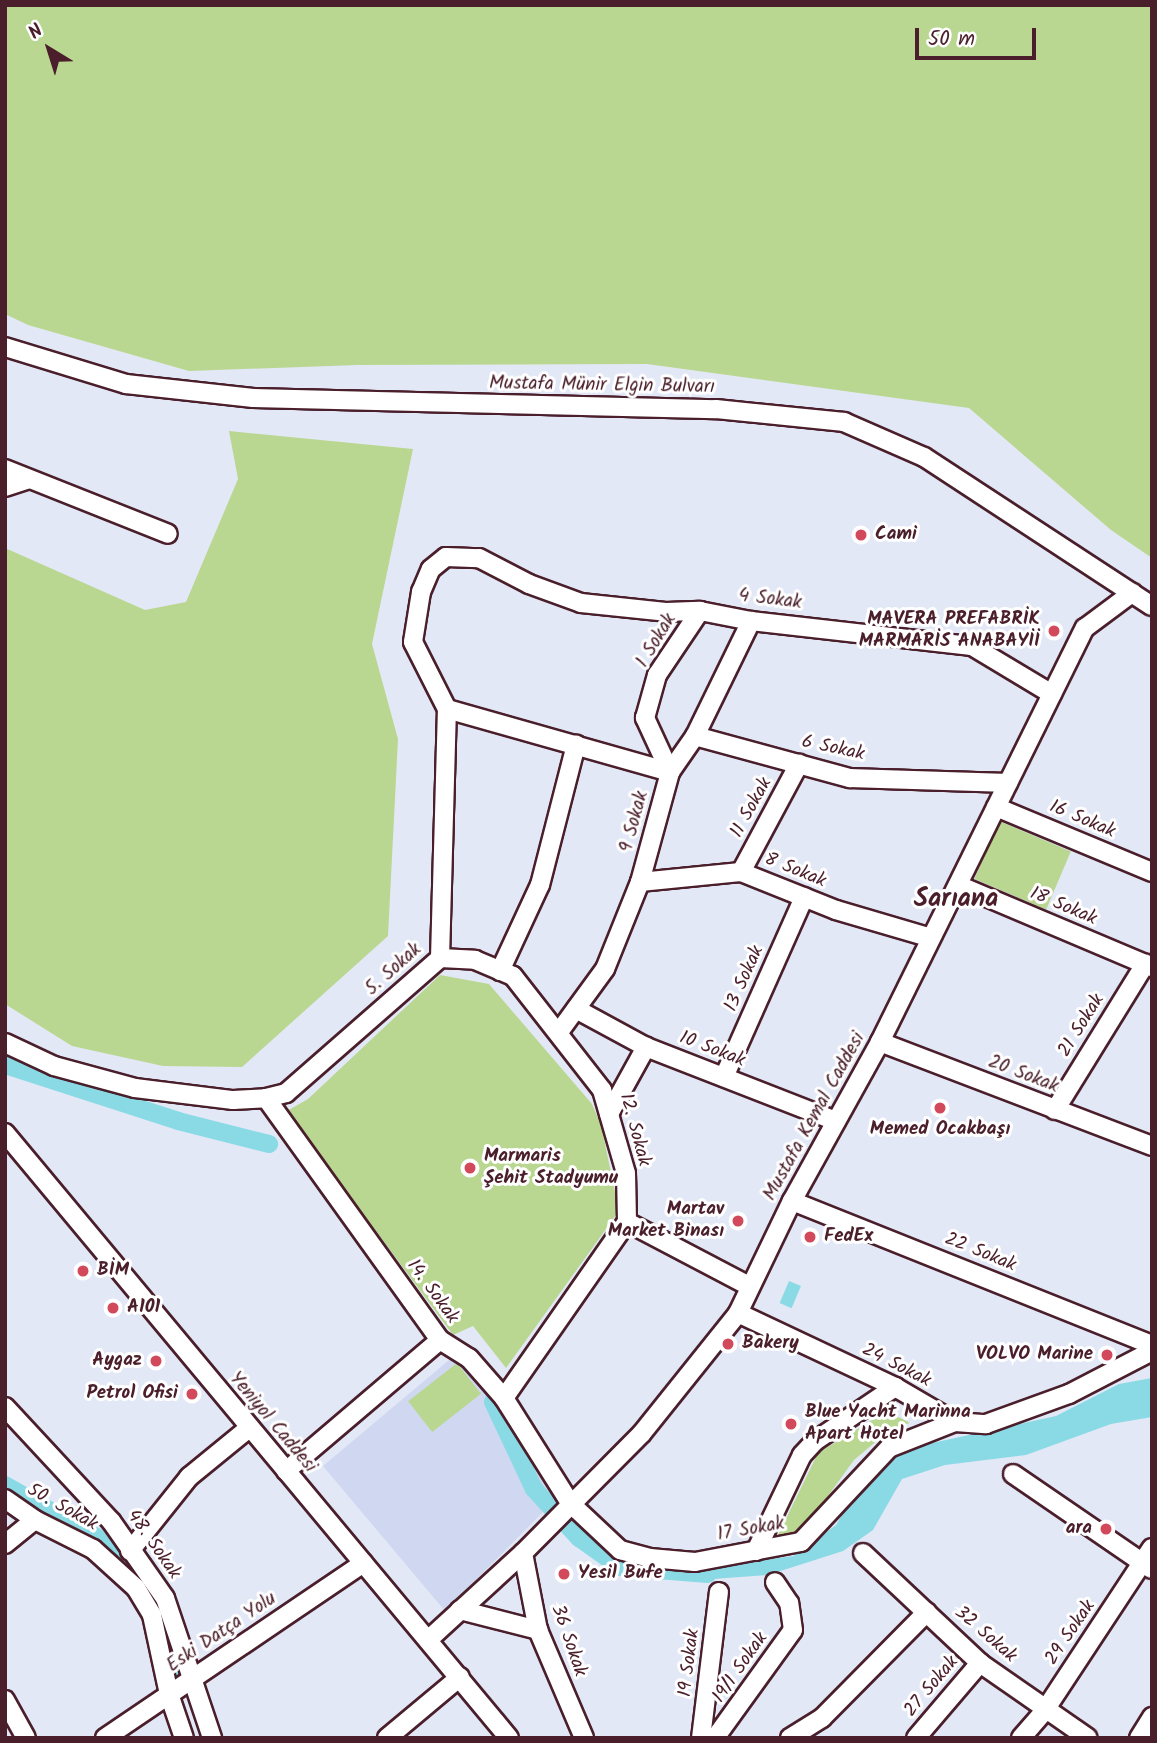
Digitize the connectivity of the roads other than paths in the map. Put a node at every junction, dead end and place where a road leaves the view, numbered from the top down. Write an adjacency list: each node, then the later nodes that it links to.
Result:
1 (5, 348): 7 (street, Mustafa Münir Elgin Bulvarı)
2 (5, 470): 3 (street)
3 (29, 479): 4 (street); 5 (street)
4 (5, 487)
5 (168, 534)
6 (479, 558): 9 (street, 4 Sokak); 12 (street, 5. Sokak)
7 (1132, 593): 8 (street, Mustafa Münir Elgin Bulvarı); 11 (street, Mustafa Kemal Caddesi)
8 (1152, 606)
9 (700, 611): 10 (street, 4 Sokak); 16 (street, 1 Sokak)
10 (751, 621): 11 (street, 4 Sokak); 13 (street, 9 Sokak)
11 (1052, 694): 17 (street, Mustafa Kemal Caddesi)
12 (447, 709): 14 (street); 25 (street, 5. Sokak)
13 (695, 736): 15 (street, 6 Sokak); 16 (street, 9 Sokak)
14 (576, 745): 16 (street); 27 (street)
15 (799, 764): 17 (street, 6 Sokak); 19 (street, 11 Sokak)
16 (670, 772): 21 (street, 9 Sokak)
17 (1008, 783): 18 (street, Mustafa Kemal Caddesi)
18 (996, 807): 20 (street, 16 Sokak); 22 (street, Mustafa Kemal Caddesi)
19 (741, 872): 21 (street, 8 Sokak); 23 (street, 8 Sokak)
20 (1152, 872)
21 (640, 882): 28 (street, 9 Sokak)
22 (958, 885): 24 (street, Mustafa Kemal Caddesi); 26 (street, 18 Sokak)
23 (804, 897): 24 (street, 8 Sokak); 33 (street, 13 Sokak)
24 (931, 938): 30 (street, Mustafa Kemal Caddesi)
25 (440, 958): 27 (street, 12. Sokak); 34 (street, 5. Sokak)
26 (1148, 966): 35 (street, 21 Sokak)
27 (500, 971): 29 (street, 12. Sokak)
28 (576, 1009): 29 (street, 9 Sokak); 32 (street, 10 Sokak)
29 (559, 1032): 36 (street, 12. Sokak)
30 (880, 1042): 35 (street, 20 Sokak); 37 (street, Mustafa Kemal Caddesi)
31 (5, 1043): 34 (street, 5. Sokak)
32 (646, 1047): 33 (street, 10 Sokak); 36 (street)
33 (724, 1077): 37 (street, 10 Sokak)
34 (266, 1098): 44 (street, 14. Sokak)
35 (1055, 1110): 39 (street, 20 Sokak)
36 (609, 1114): 41 (street, 12. Sokak)
37 (836, 1121): 40 (street, Mustafa Kemal Caddesi)
38 (5, 1133): 51 (street, Yeniyol Caddesi)
39 (1152, 1146)
40 (792, 1201): 42 (street, Mustafa Kemal Caddesi); 45 (street, 22 Sokak)
41 (627, 1222): 42 (street); 48 (street)
42 (749, 1286): 43 (street, Mustafa Kemal Caddesi)
43 (738, 1313): 47 (street, 24 Sokak); 55 (street, Mustafa Kemal Caddesi)
44 (440, 1340): 48 (street, 14. Sokak); 52 (street)
45 (1152, 1345)
46 (1152, 1351): 50 (street, 24 Sokak)
47 (895, 1387): 50 (street, 24 Sokak); 59 (street)
48 (504, 1398): 55 (street, 14. Sokak)
49 (5, 1407): 58 (street, 48. Sokak)
50 (955, 1422): 59 (street, 17 Sokak)
51 (249, 1428): 52 (street, Yeniyol Caddesi); 58 (street)
52 (286, 1471): 63 (street, Yeniyol Caddesi)
53 (1013, 1474): 62 (street)
54 (5, 1499): 56 (street, 50. Sokak)
55 (570, 1503): 59 (street, 17 Sokak); 60 (street, Mustafa Kemal Caddesi)
56 (35, 1520): 57 (street); 73 (street, 50. Sokak)
57 (5, 1544)
58 (130, 1551): 72 (street, 48. Sokak)
59 (755, 1551)
60 (523, 1553): 66 (street, Mustafa Kemal Caddesi); 68 (street, 36 Sokak)
61 (863, 1553): 67 (street, 32 Sokak)
62 (1149, 1560): 75 (street, 29 Sokak)
63 (363, 1563): 69 (street, Yeniyol Caddesi); 72 (street, Eski Datça Yolu)
64 (775, 1582): 85 (street, 19/1 Sokak)
65 (719, 1592): 84 (street, 19 Sokak)
66 (460, 1610): 68 (street); 69 (street, Mustafa Kemal Caddesi)
67 (927, 1612): 70 (street, 32 Sokak); 86 (street)
68 (538, 1630): 83 (street, 36 Sokak)
69 (428, 1640): 71 (street, Yeniyol Caddesi)
70 (980, 1663): 75 (street, 32 Sokak); 87 (street, 27 Sokak)
71 (460, 1677): 81 (street); 82 (street, Yeniyol Caddesi)
72 (190, 1680): 73 (street, Eski Datça Yolu); 80 (street, 48. Sokak)
73 (169, 1694): 78 (street, Eski Datça Yolu); 79 (street, 50. Sokak)
74 (5, 1700): 77 (street)
75 (1045, 1710): 88 (street, 29 Sokak); 89 (street, 32 Sokak)
76 (1152, 1717): 90 (street)
77 (26, 1738)
78 (105, 1738)
79 (184, 1738)
80 (212, 1738)
81 (387, 1738)
82 (509, 1738)
83 (584, 1738)
84 (701, 1738)
85 (715, 1738)
86 (790, 1738)
87 (916, 1738)
88 (1021, 1738)
89 (1088, 1738)
90 (1139, 1738)

